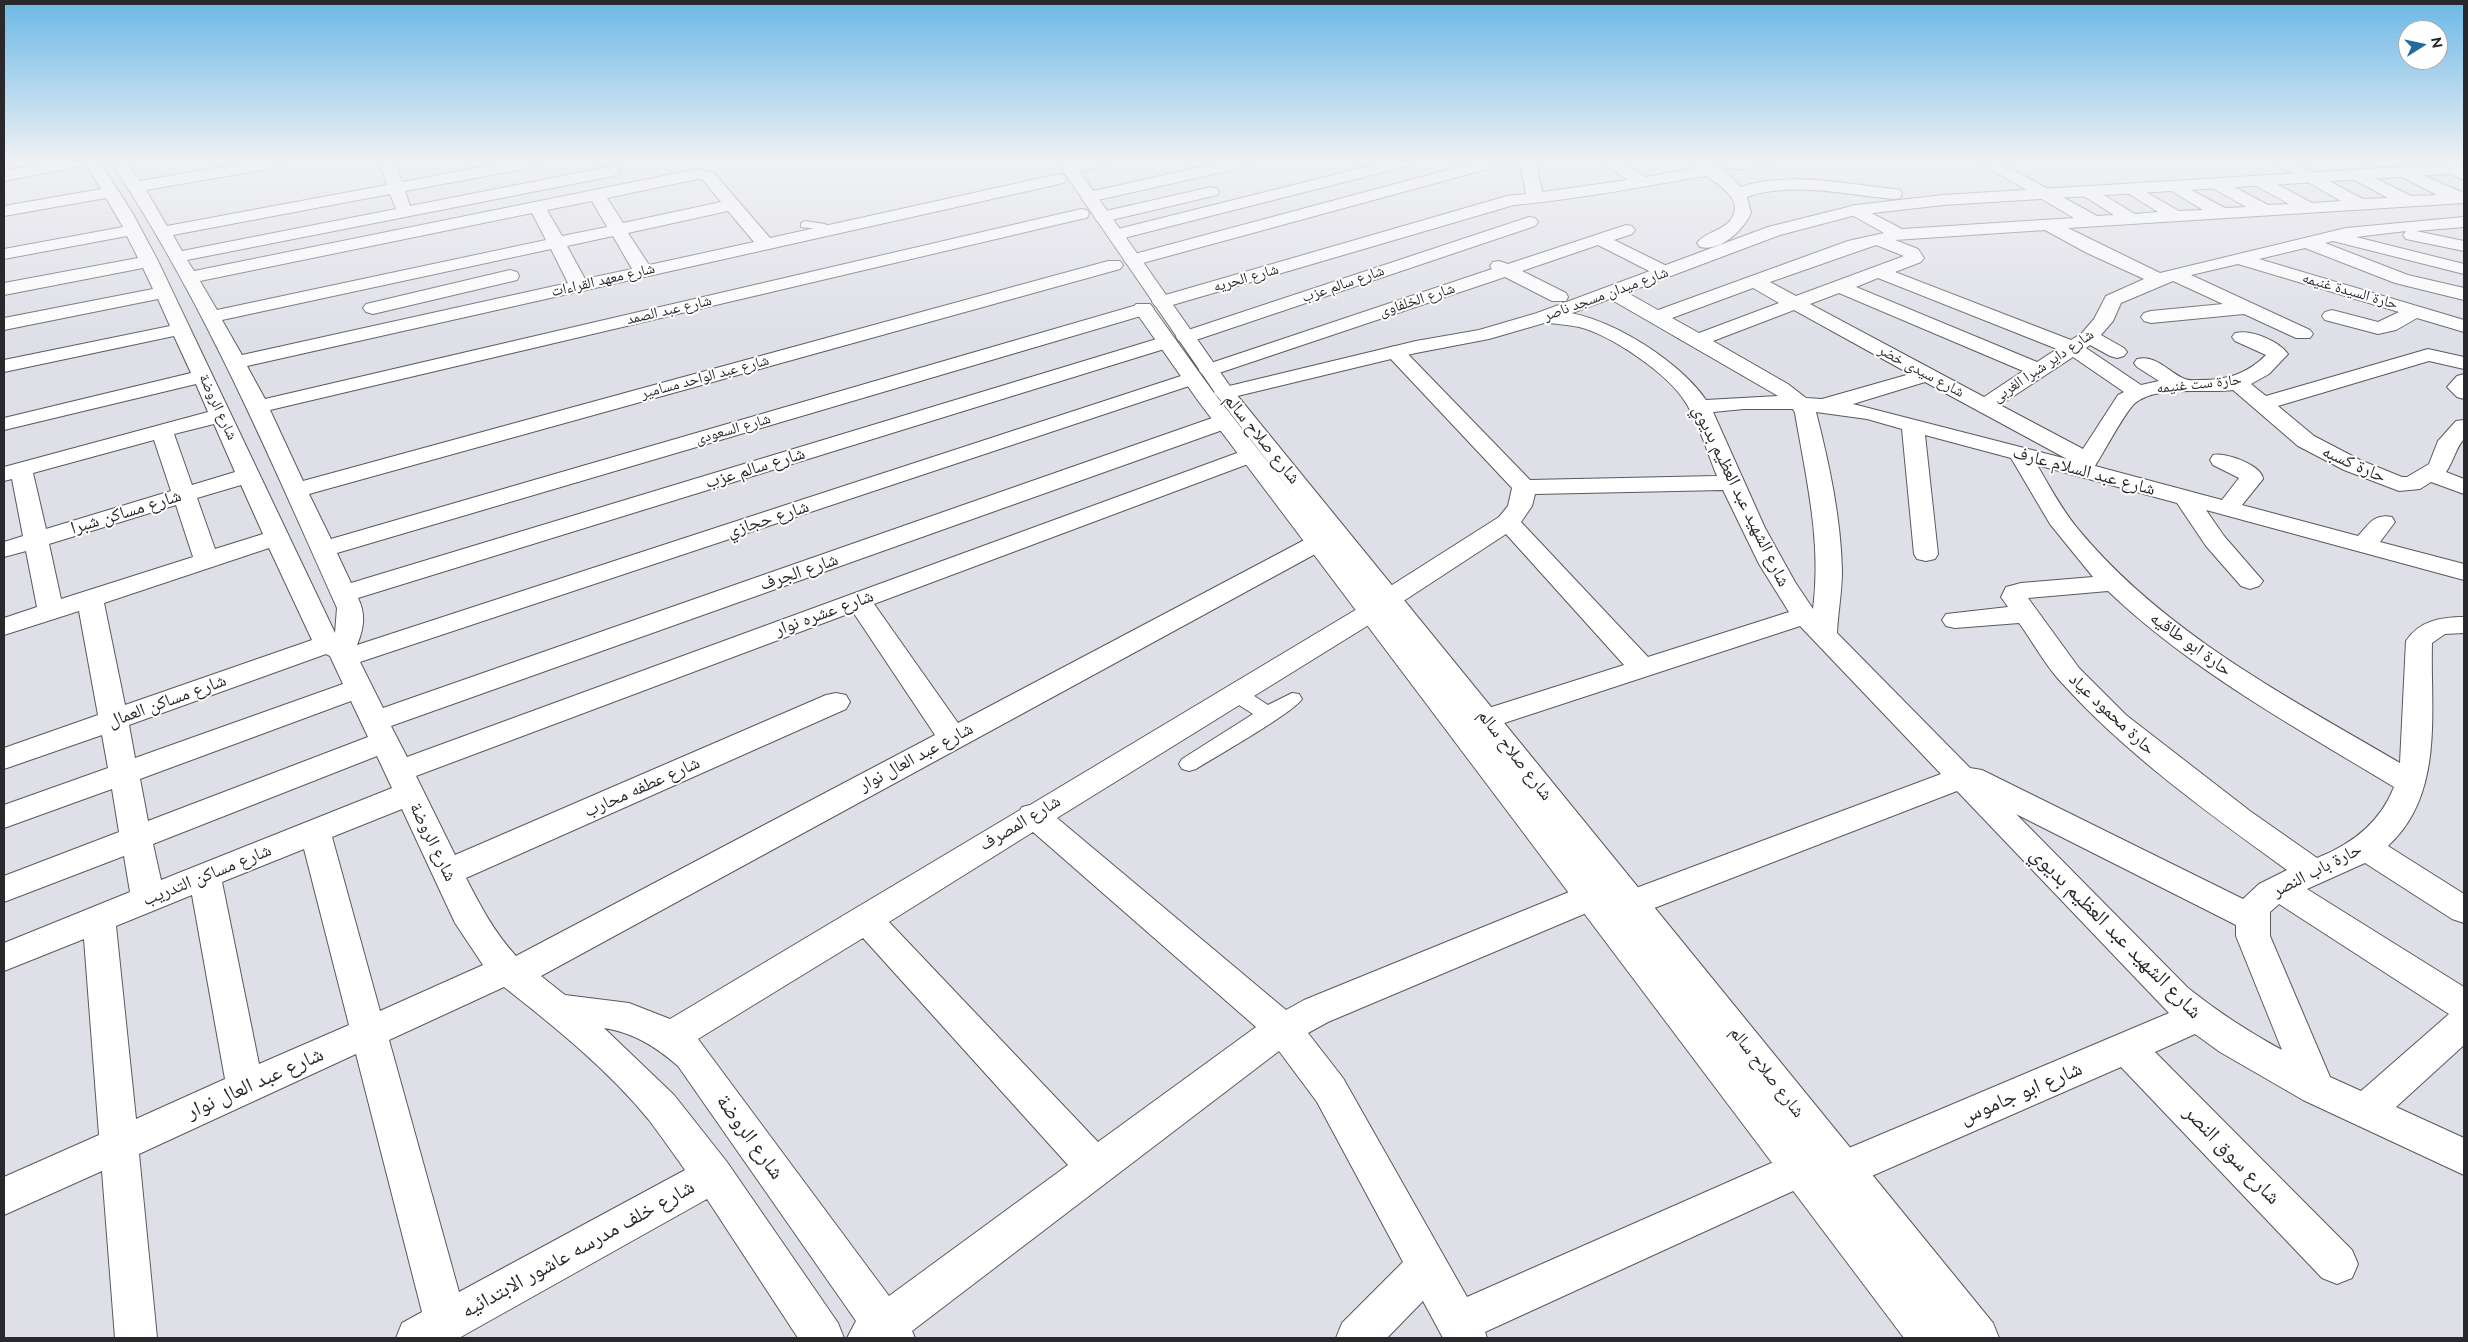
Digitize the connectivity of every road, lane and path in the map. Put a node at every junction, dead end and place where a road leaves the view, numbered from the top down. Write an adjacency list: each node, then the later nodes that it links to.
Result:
1 (105, 225): 44 (street)
2 (124, 225): 47 (street, شارع الروضة)
3 (158, 225): 32 (street, شارع الروضة)
4 (202, 225): 32 (street)
5 (340, 225): 45 (street)
6 (445, 225): 39 (street)
7 (485, 225): 40 (street)
8 (547, 225): 38 (street)
9 (615, 225): 29 (street)
10 (643, 225): 29 (street)
11 (749, 225): 41 (street)
12 (805, 225): 31 (lane)
13 (851, 225): 31 (street, شارع معهد القراءات)
14 (1045, 225): 109 (street, شارع عبد الصمد)
15 (1100, 225): 48 (street, شارع صلاح سالم)
16 (1100, 225): 48 (street, شارع صلاح سالم)
17 (1263, 225): 48 (street, شارع عبد الواحد مسامير)
18 (1412, 225): 68 (street)
19 (1427, 225): 27 (street, شارع الحريه)
20 (1521, 225): 42 (street, شارع سالم عزب)
21 (1736, 225): 49 (street, شارع ميدان مسجد ناصر)
22 (1776, 225): 49 (street, شارع ميدان مسجد ناصر)
23 (1884, 225): 33 (street)
24 (2023, 225): 33 (street)
25 (2048, 225): 56 (street)
26 (2428, 225): 28 (street)
27 (1422, 226): 42 (street); 68 (street, شارع الحريه)
28 (2381, 228): 34 (street); 43 (street)
29 (618, 230): 38 (street); 53 (street)
30 (1626, 230): 36 (street, شارع الخلفاوى)
31 (827, 231): 41 (street, شارع معهد القراءات)
32 (162, 232): 45 (street, شارع الروضة)
33 (1899, 234): 35 (street)
34 (2331, 236): 37 (street); 50 (street)
35 (1876, 238): 54 (street); 59 (street)
36 (1600, 239): 49 (street); 51 (street, شارع الخلفاوى)
37 (2306, 242): 46 (street); 65 (street)
38 (556, 243): 40 (street); 60 (street)
39 (352, 244): 52 (street); 57 (street)
40 (494, 244): 52 (street); 55 (street)
41 (765, 244): 53 (street, شارع معهد القراءات)
42 (1459, 245): 51 (street); 88 (street, شارع سالم عزب)
43 (2464, 246)
44 (4, 254)
45 (176, 257): 57 (street, شارع الروضة)
46 (2236, 257): 56 (street); 74 (street, حارة السيدة غنيمه)
47 (149, 261): 62 (street); 63 (street, شارع الروضة)
48 (1124, 262): 68 (street, شارع صلاح سالم); 131 (street, شارع عبد الواحد مسامير)
49 (1658, 268): 64 (street, شارع ميدان مسجد ناصر); 66 (street, شارع ميدان مسجد ناصر)
50 (2464, 269): 58 (street)
51 (1507, 270): 66 (street); 99 (street, شارع الخلفاوى)
52 (361, 272): 72 (street); 76 (street)
53 (643, 272): 60 (street, شارع معهد القراءات)
54 (1879, 272): 61 (street); 90 (street)
55 (510, 276): 67 (street); 72 (street)
56 (2166, 276): 69 (street); 73 (street)
57 (189, 278): 76 (street, شارع الروضة)
58 (2464, 280)
59 (1755, 282): 71 (street, شارع سيدى خضر); 78 (street)
60 (579, 286): 67 (street, شارع معهد القراءات)
61 (1840, 287): 71 (street); 98 (street)
62 (4, 289)
63 (164, 292): 80 (street); 83 (street, شارع الروضة)
64 (1612, 292): 70 (street); 77 (street, شارع ميدان مسجد ناصر)
65 (2464, 294)
66 (1559, 297): 91 (street, شارع ميدان مسجد ناصر)
67 (521, 299): 84 (street, شارع معهد القراءات)
68 (1153, 300): 88 (street, شارع صلاح سالم); 141 (street, شارع السعودى)
69 (2113, 300): 79 (street); 90 (street, شارع داير شبرا الغربى)
70 (1633, 304): 78 (street); 81 (street)
71 (1795, 304): 89 (street); 100 (street, شارع سيدى خضر)
72 (373, 308): 84 (street)
73 (2246, 308): 79 (street); 86 (street)
74 (2415, 311): 75 (street); 82 (street, حارة السيدة غنيمه)
75 (2332, 316)
76 (211, 317): 94 (street, شارع الروضة)
77 (1544, 317): 81 (street, شارع الشهيد عبد العظيم بديوي); 91 (street, شارع ميدان مسجد ناصر)
78 (1658, 317): 89 (street)
79 (2151, 317): 85 (street)
80 (4, 324)
81 (1588, 324): 110 (street, شارع الشهيد عبد العظيم بديوي)
82 (2464, 326)
83 (182, 329): 97 (street); 101 (street, شارع الروضة)
84 (380, 330): 94 (street, شارع معهد القراءات)
85 (2180, 330)
86 (2303, 334)
87 (2242, 337): 104 (street, حارة ست غنيمه)
88 (1176, 339): 99 (street, شارع صلاح سالم); 148 (street, شارع سالم عزب)
89 (1698, 340): 102 (street)
90 (2081, 342): 93 (street); 98 (street, شارع داير شبرا الغربى); 106 (street)
91 (1416, 347): 92 (street, شارع ميدان مسجد ناصر)
92 (1395, 352): 107 (street, شارع ميدان مسجد ناصر); 129 (street)
93 (2117, 352)
94 (235, 363): 109 (street, شارع الروضة)
95 (2144, 363): 105 (street)
96 (2464, 363): 112 (street)
97 (4, 366)
98 (2038, 370): 114 (street, شارع داير شبرا الغربى)
99 (1200, 374): 107 (street, شارع صلاح سالم); 116 (street, شارع صلاح سالم); 158 (street, شارع حجازي)
100 (1927, 375): 113 (street); 114 (street, شارع سيدى خضر)
101 (203, 376): 115 (street, شارع الروضة); 117 (street)
102 (1761, 377): 110 (street); 111 (street)
103 (2464, 380): 108 (street)
104 (2236, 382): 105 (street, حارة ست غنيمه); 112 (street, حارة كسبه)
105 (2182, 386): 106 (street, حارة ست غنيمه)
106 (2138, 392): 124 (street, حارة ست غنيمه)
107 (1225, 393): 151 (street, شارع صلاح سالم)
108 (2464, 393)
109 (255, 400): 131 (street, شارع الروضة)
110 (1695, 400): 111 (street, شارع عبد السلام عارف); 128 (street, شارع الشهيد عبد العظيم بديوي)
111 (1798, 402): 113 (street, شارع عبد السلام عارف); 155 (street)
112 (2262, 404): 126 (street, حارة كسبه)
113 (1825, 405): 118 (street, شارع عبد السلام عارف)
114 (1984, 406): 124 (street, شارع سيدى خضر)
115 (222, 415): 120 (street); 127 (street, شارع الروضة)
116 (1223, 422): 122 (street, شارع صلاح سالم); 167 (street, شارع الجرف)
117 (4, 424)
118 (1913, 425): 121 (street, شارع عبد السلام عارف); 143 (street)
119 (2464, 426): 126 (street)
120 (162, 431): 125 (street); 132 (street)
121 (2020, 454): 124 (street, شارع عبد السلام عارف); 147 (street, حارة ابو طاقيه)
122 (1248, 456): 139 (street, شارع صلاح سالم); 150 (street, شارع عشره نوار)
123 (2221, 460): 134 (street)
124 (2084, 465): 133 (street, شارع عبد السلام عارف)
125 (12, 471): 138 (street)
126 (2431, 474): 130 (street)
127 (249, 475): 132 (street, شارع مساكن شبرا); 137 (street, شارع الروضة)
128 (1732, 483): 129 (street); 155 (street, شارع الشهيد عبد العظيم بديوي)
129 (1524, 487): 135 (street)
130 (2464, 488)
131 (296, 490): 141 (street, شارع الروضة)
132 (184, 494): 138 (street, شارع مساكن شبرا); 144 (street)
133 (2185, 497): 134 (street, شارع عبد السلام عارف); 146 (street)
134 (2227, 508): 140 (street, شارع عبد السلام عارف)
135 (1508, 522): 151 (street, شارع المصرف); 159 (street)
136 (2383, 522): 140 (street)
137 (278, 537): 144 (street); 158 (street, شارع الروضة)
138 (36, 540): 142 (street, شارع مساكن شبرا); 152 (street)
139 (1319, 542): 151 (street, شارع صلاح سالم); 168 (street, شارع عبد العال نوار)
140 (2364, 545): 145 (street, شارع عبد السلام عارف)
141 (323, 549): 148 (street, شارع الروضة)
142 (4, 550)
143 (1926, 554)
144 (208, 561): 149 (street)
145 (2464, 572)
146 (2250, 581)
147 (2114, 583): 153 (street, حارة محمود عياد); 174 (street, حارة ابو طاقيه)
148 (343, 594): 158 (street, شارع الروضة)
149 (90, 599): 152 (street); 166 (street)
150 (858, 601): 168 (street); 173 (street, شارع عشره نوار)
151 (1380, 605): 161 (street, شارع المصرف); 165 (street, شارع صلاح سالم); 185 (street, شارع صلاح سالم)
152 (51, 612): 157 (street)
153 (2026, 614): 154 (street); 181 (street, حارة محمود عياد)
154 (1955, 620)
155 (1814, 625): 159 (street); 171 (street, شارع الشهيد عبد العظيم بديوي)
156 (2464, 625): 174 (street, حارة باب النصر)
157 (4, 627)
158 (338, 651): 160 (street, شارع الروضة); 166 (street, شارع مساكن العمال)
159 (1643, 669): 165 (street)
160 (359, 688): 167 (street, شارع الروضة); 172 (street)
161 (1235, 693): 164 (lane); 175 (street, شارع المصرف)
162 (1292, 699): 164 (lane)
163 (836, 702): 180 (street, شارع عطفه محارب)
164 (1268, 714): 170 (lane)
165 (1486, 719): 187 (street, شارع صلاح سالم)
166 (113, 720): 169 (street, شارع مساكن العمال); 172 (street)
167 (380, 732): 173 (street, شارع الروضة); 178 (street, شارع الجرف)
168 (952, 737): 193 (street, شارع عبد العال نوار)
169 (4, 759)
170 (1189, 764)
171 (1957, 773): 187 (street); 191 (street); 196 (street, شارع الشهيد عبد العظيم بديوي)
172 (123, 774): 176 (street); 178 (street)
173 (404, 782): 177 (street, شارع مساكن التدريب); 180 (street, شارع الروضة)
174 (2409, 782): 179 (street, حارة باب النصر)
175 (1033, 815): 190 (street, شارع المصرف); 198 (street)
176 (4, 817)
177 (315, 832): 182 (street, شارع مساكن التدريب); 199 (street)
178 (136, 838): 184 (street, شارع الجرف); 186 (street)
179 (2365, 847): 181 (street, حارة باب النصر); 188 (street)
180 (448, 872): 193 (street, شارع الروضة)
181 (2314, 873): 183 (street, حارة باب النصر)
182 (205, 876): 186 (street, شارع مساكن التدريب); 202 (street)
183 (2280, 888): 191 (street, حارة باب النصر); 194 (street)
184 (4, 889)
185 (1591, 897): 198 (street); 208 (street, شارع صلاح سالم)
186 (148, 899): 189 (street, شارع مساكن التدريب)
187 (1632, 903): 209 (street, شارع صلاح سالم)
188 (2464, 910)
189 (100, 918): 192 (street, شارع مساكن التدريب); 205 (street)
190 (865, 918): 200 (street, شارع المصرف); 207 (street)
191 (2252, 918): 203 (street)
192 (4, 957)
193 (510, 972): 195 (street, شارع الروضة); 199 (street, شارع عبد العال نوار)
194 (2464, 1006)
195 (558, 1009): 200 (street, شارع الروضة); 210 (street, شارع الروضة)
196 (2198, 1017): 201 (street, شارع ابو جاموس); 203 (street, شارع الشهيد عبد العظيم بديوي)
197 (2464, 1024): 204 (street)
198 (1283, 1029): 207 (street); 213 (street)
199 (368, 1032): 202 (street, شارع عبد العال نوار); 214 (street)
200 (672, 1037): 216 (street, شارع الروضة)
201 (2126, 1047): 209 (street, شارع ابو جاموس); 212 (street, شارع سوق النصر)
202 (245, 1088): 205 (street, شارع عبد العال نوار)
203 (2316, 1088): 204 (street, شارع الشهيد عبد العظيم بديوي)
204 (2365, 1111): 206 (street, شارع الشهيد عبد العظيم بديوي)
205 (120, 1144): 211 (street, شارع عبد العال نوار); 217 (street)
206 (2464, 1157)
207 (1095, 1167): 216 (street)
208 (1801, 1168): 215 (street); 220 (street, شارع صلاح سالم)
209 (1844, 1169): 221 (street, شارع صلاح سالم)
210 (713, 1174): 214 (street, شارع خلف مدرسه عاشور الابتدائيه); 218 (street, شارع الروضة)
211 (4, 1196)
212 (2337, 1264)
213 (1427, 1267): 215 (street); 219 (street)
214 (431, 1330)
215 (1462, 1330)
216 (882, 1334)
217 (136, 1338)
218 (822, 1338)
219 (1357, 1338)
220 (1930, 1338)
221 (1978, 1338)

